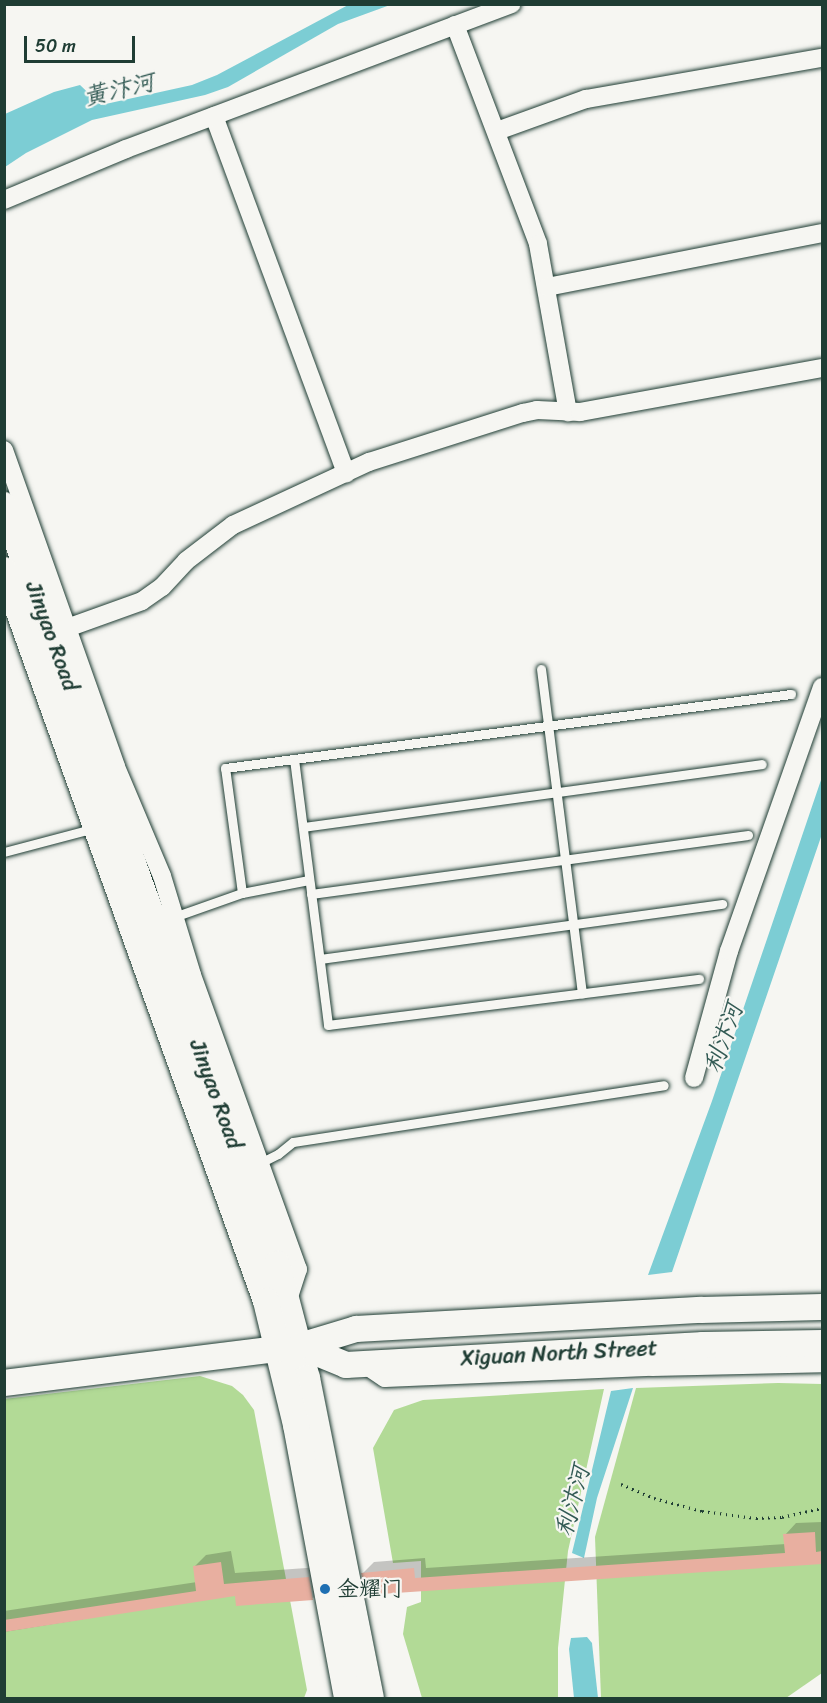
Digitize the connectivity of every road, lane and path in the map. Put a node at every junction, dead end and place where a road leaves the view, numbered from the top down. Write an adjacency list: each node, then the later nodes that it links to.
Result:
1 (512, 4): 2 (street)
2 (455, 25): 4 (street); 5 (street)
3 (822, 58): 5 (street)
4 (214, 116): 6 (street); 12 (street)
5 (497, 131): 8 (street)
6 (4, 200)
7 (822, 234): 8 (street)
8 (547, 287): 10 (street)
9 (822, 368): 10 (street)
10 (568, 412): 12 (street)
11 (4, 450): 15 (street)
12 (346, 473): 15 (street)
13 (4, 505): 15 (main road, Jinyao Road)
14 (4, 570): 24 (main road, Jinyao Road)
15 (59, 631): 32 (main road, Jinyao Road)
16 (541, 669): 19 (lane)
17 (822, 687): 37 (street)
18 (791, 693): 19 (lane)
19 (548, 725): 20 (lane); 22 (lane)
20 (294, 759): 23 (lane); 29 (lane)
21 (762, 764): 22 (lane)
22 (556, 792): 23 (lane); 27 (lane)
23 (303, 827): 28 (lane)
24 (97, 828): 26 (lane); 43 (main road, Jinyao Road)
25 (748, 835): 27 (lane)
26 (4, 852)
27 (565, 860): 30 (lane); 33 (lane)
28 (309, 880): 29 (lane); 30 (lane)
29 (242, 893): 32 (lane)
30 (311, 894): 34 (lane)
31 (722, 904): 33 (lane)
32 (165, 920): 39 (street); 40 (main road, Jinyao Road)
33 (573, 924): 34 (lane); 36 (lane)
34 (320, 959): 36 (lane)
35 (699, 979): 36 (lane)
36 (582, 993)
37 (694, 1078)
38 (664, 1085): 39 (lane)
39 (260, 1163): 40 (street)
40 (288, 1300): 43 (main road, Jinyao Road)
41 (822, 1307): 43 (main road, Xiguan North Street)
42 (822, 1342): 45 (main road, Xiguan North Street)
43 (289, 1348): 45 (main road, Xiguan North Street); 46 (main road, Xiguan North Street); 49 (main road, Jinyao Road); 50 (main road, Jinyao Road)
44 (822, 1363): 45 (street)
45 (364, 1364)
46 (4, 1383)
47 (621, 1484): 48 (path)
48 (822, 1508)
49 (347, 1698)
50 (371, 1698)

